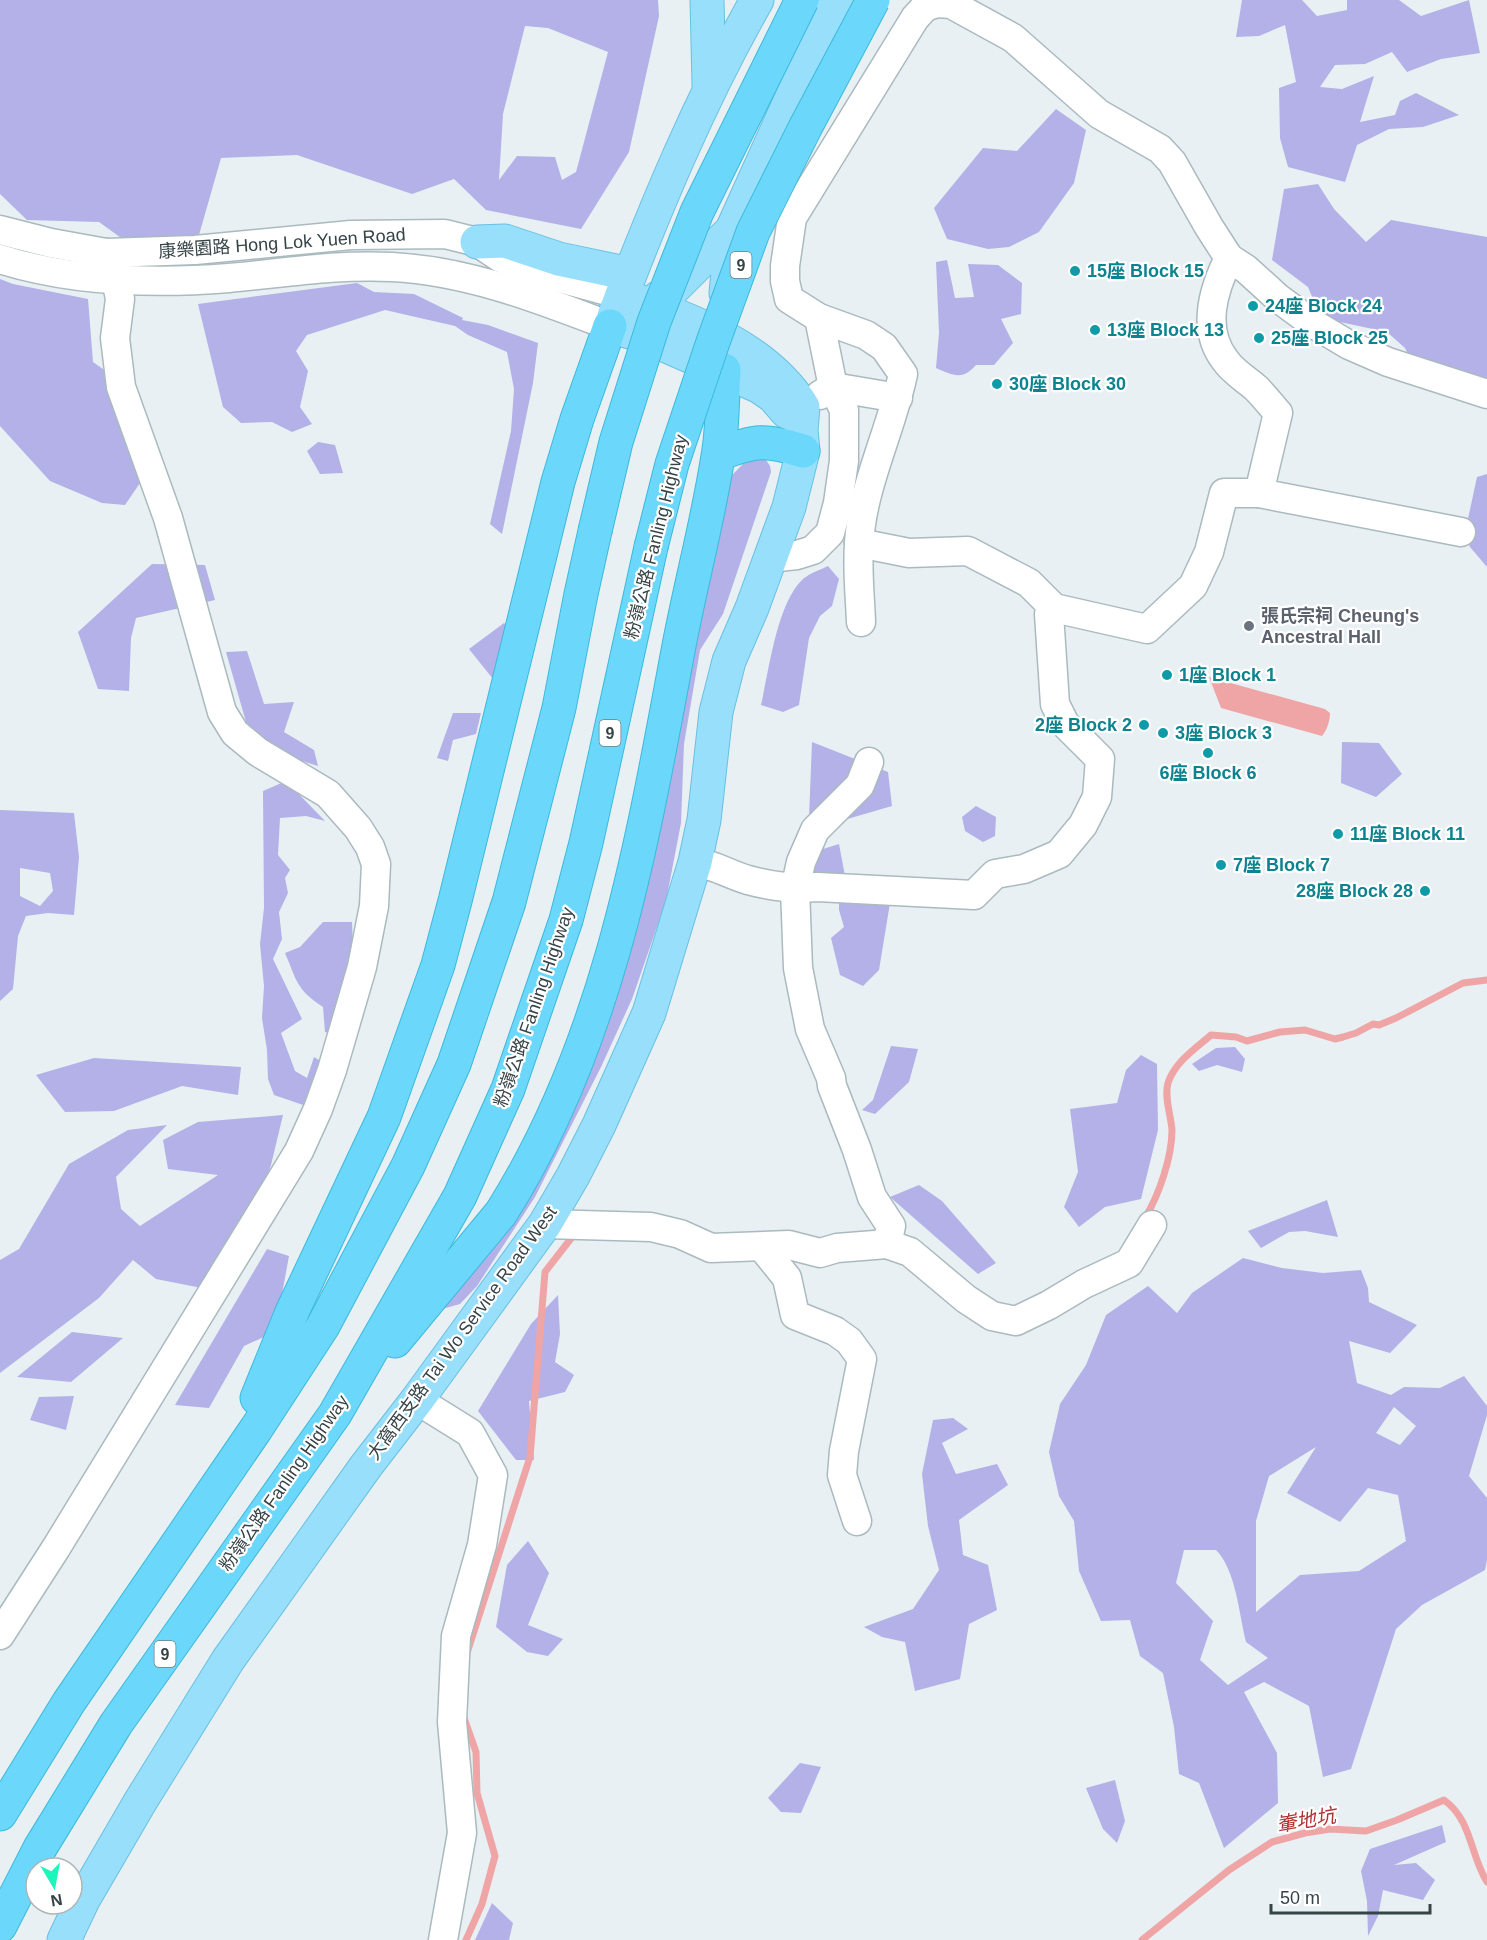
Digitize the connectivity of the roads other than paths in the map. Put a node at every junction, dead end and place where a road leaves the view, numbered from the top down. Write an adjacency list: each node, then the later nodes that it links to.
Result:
1 (707, 0): 6 (main road)
2 (757, 0): 6 (main road)
3 (802, 0): 40 (highway, bridge)
4 (838, 0): 8 (main road)
5 (873, 0): 39 (highway, 粉嶺公路 Fanling Highway / 9, bridge)
6 (710, 92): 7 (main road)
7 (687, 137): 8 (main road); 16 (main road)
8 (768, 151): 10 (main road)
9 (0, 230): 12 (street, 康樂園路 Hong Lok Yuen Road)
10 (732, 230): 16 (main road); 19 (main road)
11 (477, 242): 12 (street, 康樂園路 Hong Lok Yuen Road); 16 (main road)
12 (106, 253): 15 (street)
13 (1229, 258): 17 (street); 21 (street); 25 (street)
14 (0, 259): 15 (street, 康樂園路 Hong Lok Yuen Road)
15 (116, 279): 18 (street, 康樂園路 Hong Lok Yuen Road); 42 (street)
16 (633, 291): 18 (main road); 19 (main road)
17 (819, 318): 20 (street); 22 (street)
18 (610, 326): 19 (main road, 康樂園路 Hong Lok Yuen Road); 40 (highway)
19 (724, 354): 23 (main road); 24 (highway)
20 (833, 387): 22 (street); 23 (street); 28 (street)
21 (1487, 394)
22 (898, 398): 27 (street)
23 (802, 429): 24 (highway); 28 (main road, 大窩西支路 Tai Wo Service Road West)
24 (719, 454): 39 (highway)
25 (1259, 493): 26 (street); 29 (street)
26 (1461, 532)
27 (859, 543): 29 (street); 30 (street)
28 (769, 558): 32 (main road, 大窩西支路 Tai Wo Service Road West)
29 (1054, 608): 33 (street)
30 (861, 622)
31 (869, 762): 33 (street)
32 (695, 862): 33 (street); 34 (main road, 大窩西支路 Tai Wo Service Road West)
33 (795, 889): 36 (street)
34 (569, 1225): 37 (street); 38 (main road, 大窩西支路 Tai Wo Service Road West)
35 (1152, 1226): 36 (street)
36 (889, 1237): 37 (street)
37 (762, 1247): 41 (street)
38 (417, 1400): 45 (main road, 大窩西支路 Tai Wo Service Road West); 46 (street)
39 (335, 1414): 44 (highway, 粉嶺公路 Fanling Highway / 9)
40 (226, 1472): 43 (highway)
41 (857, 1521)
42 (0, 1635)
43 (0, 1814)
44 (0, 1926)
45 (64, 1940)
46 (443, 1940)

